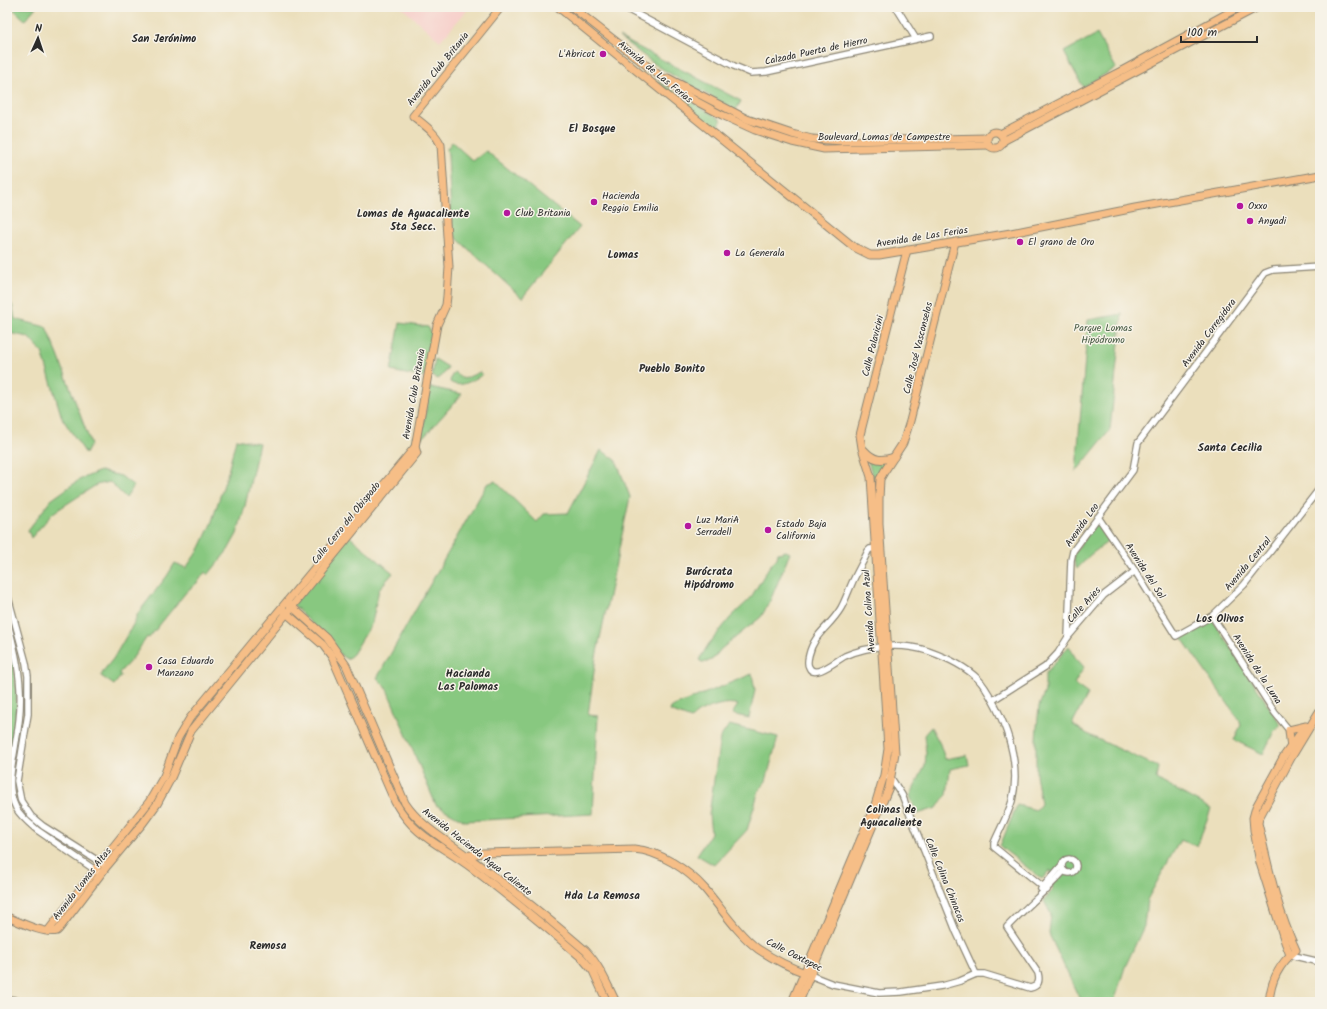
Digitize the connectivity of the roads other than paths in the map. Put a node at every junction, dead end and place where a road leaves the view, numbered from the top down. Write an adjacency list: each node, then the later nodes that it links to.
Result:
1 (501, 7): 17 (main road, Avenida Club Britania)
2 (558, 7): 14 (main road, Avenida de Las Ferias)
3 (572, 7): 11 (main road, Boulevard Lomas de Campestre)
4 (623, 7): 9 (street, Calzada Puerta de Hierro)
5 (896, 7): 9 (street)
6 (1239, 7): 10 (main road)
7 (1258, 7): 10 (main road)
8 (931, 36): 9 (street, Calzada Puerta de Hierro)
9 (916, 39)
10 (1001, 137): 11 (main road); 11 (main road)
11 (988, 142)
12 (1320, 175): 13 (main road, Avenida de Las Ferias)
13 (955, 242): 14 (main road, Avenida de Las Ferias); 18 (main road, Calle José Vasconselos)
14 (907, 250): 16 (main road, Calle Palavicini)
15 (1320, 267): 19 (street, Avenida Corregidora)
16 (862, 448): 18 (main road); 22 (main road, Avenida Colina Azul)
17 (414, 450): 25 (main road, Calle Cerro del Obispado)
18 (894, 457): 22 (main road, Avenida Colina Azul)
19 (1136, 457): 21 (street, Avenida Leo)
20 (1320, 488): 27 (street, Avenida Central)
21 (1098, 517): 23 (street, Avenida del Sol); 30 (street, Avenida Leo)
22 (878, 548): 31 (main road, Avenida Colina Azul); 31 (street)
23 (1135, 571): 29 (street, Avenida del Sol); 30 (street, Calle Aries)
24 (7, 593): 40 (street)
25 (289, 604): 26 (main road, Avenida Lomas Altas); 39 (main road, Avenida Hacienda Agua Caliente)
26 (283, 610): 39 (main road, Avenida Hacienda Agua Caliente); 40 (main road, Avenida Lomas Altas)
27 (1212, 616): 29 (street, Avenida Central); 35 (street, Avenida de la Luna)
28 (7, 620): 42 (street)
29 (1176, 636)
30 (1068, 637): 32 (street, Calle Aries)
31 (885, 647): 32 (street); 37 (main road, Avenida Colina Azul); 38 (main road, Avenida Colina Azul)
32 (993, 700): 43 (street)
33 (1320, 710): 34 (main road)
34 (1309, 725): 35 (main road); 36 (main road)
35 (1288, 730): 36 (main road)
36 (1292, 750): 45 (main road)
37 (884, 775): 38 (street); 47 (main road, Avenida Colina Azul)
38 (892, 778): 47 (main road, Avenida Colina Azul); 48 (street, Calle Colina Chinacos)
39 (464, 857): 47 (main road, Calle Oaxtepec); 51 (main road, Avenida Hacienda Agua Caliente); 52 (main road, Avenida Hacienda Agua Caliente)
40 (104, 864): 42 (main road, Avenida Lomas Altas)
41 (1062, 868): 43 (street)
42 (98, 871): 44 (main road, Avenida Lomas Altas)
43 (1044, 888): 48 (street)
44 (7, 917)
45 (1295, 954): 46 (street); 55 (main road)
46 (1320, 962)
47 (807, 974): 48 (street, Calle Oaxtepec); 53 (main road); 54 (main road)
48 (976, 974)
49 (7, 999): 50 (street)
50 (22, 1002)
51 (608, 1002)
52 (616, 1002)
53 (792, 1002)
54 (799, 1002)
55 (1269, 1002)

